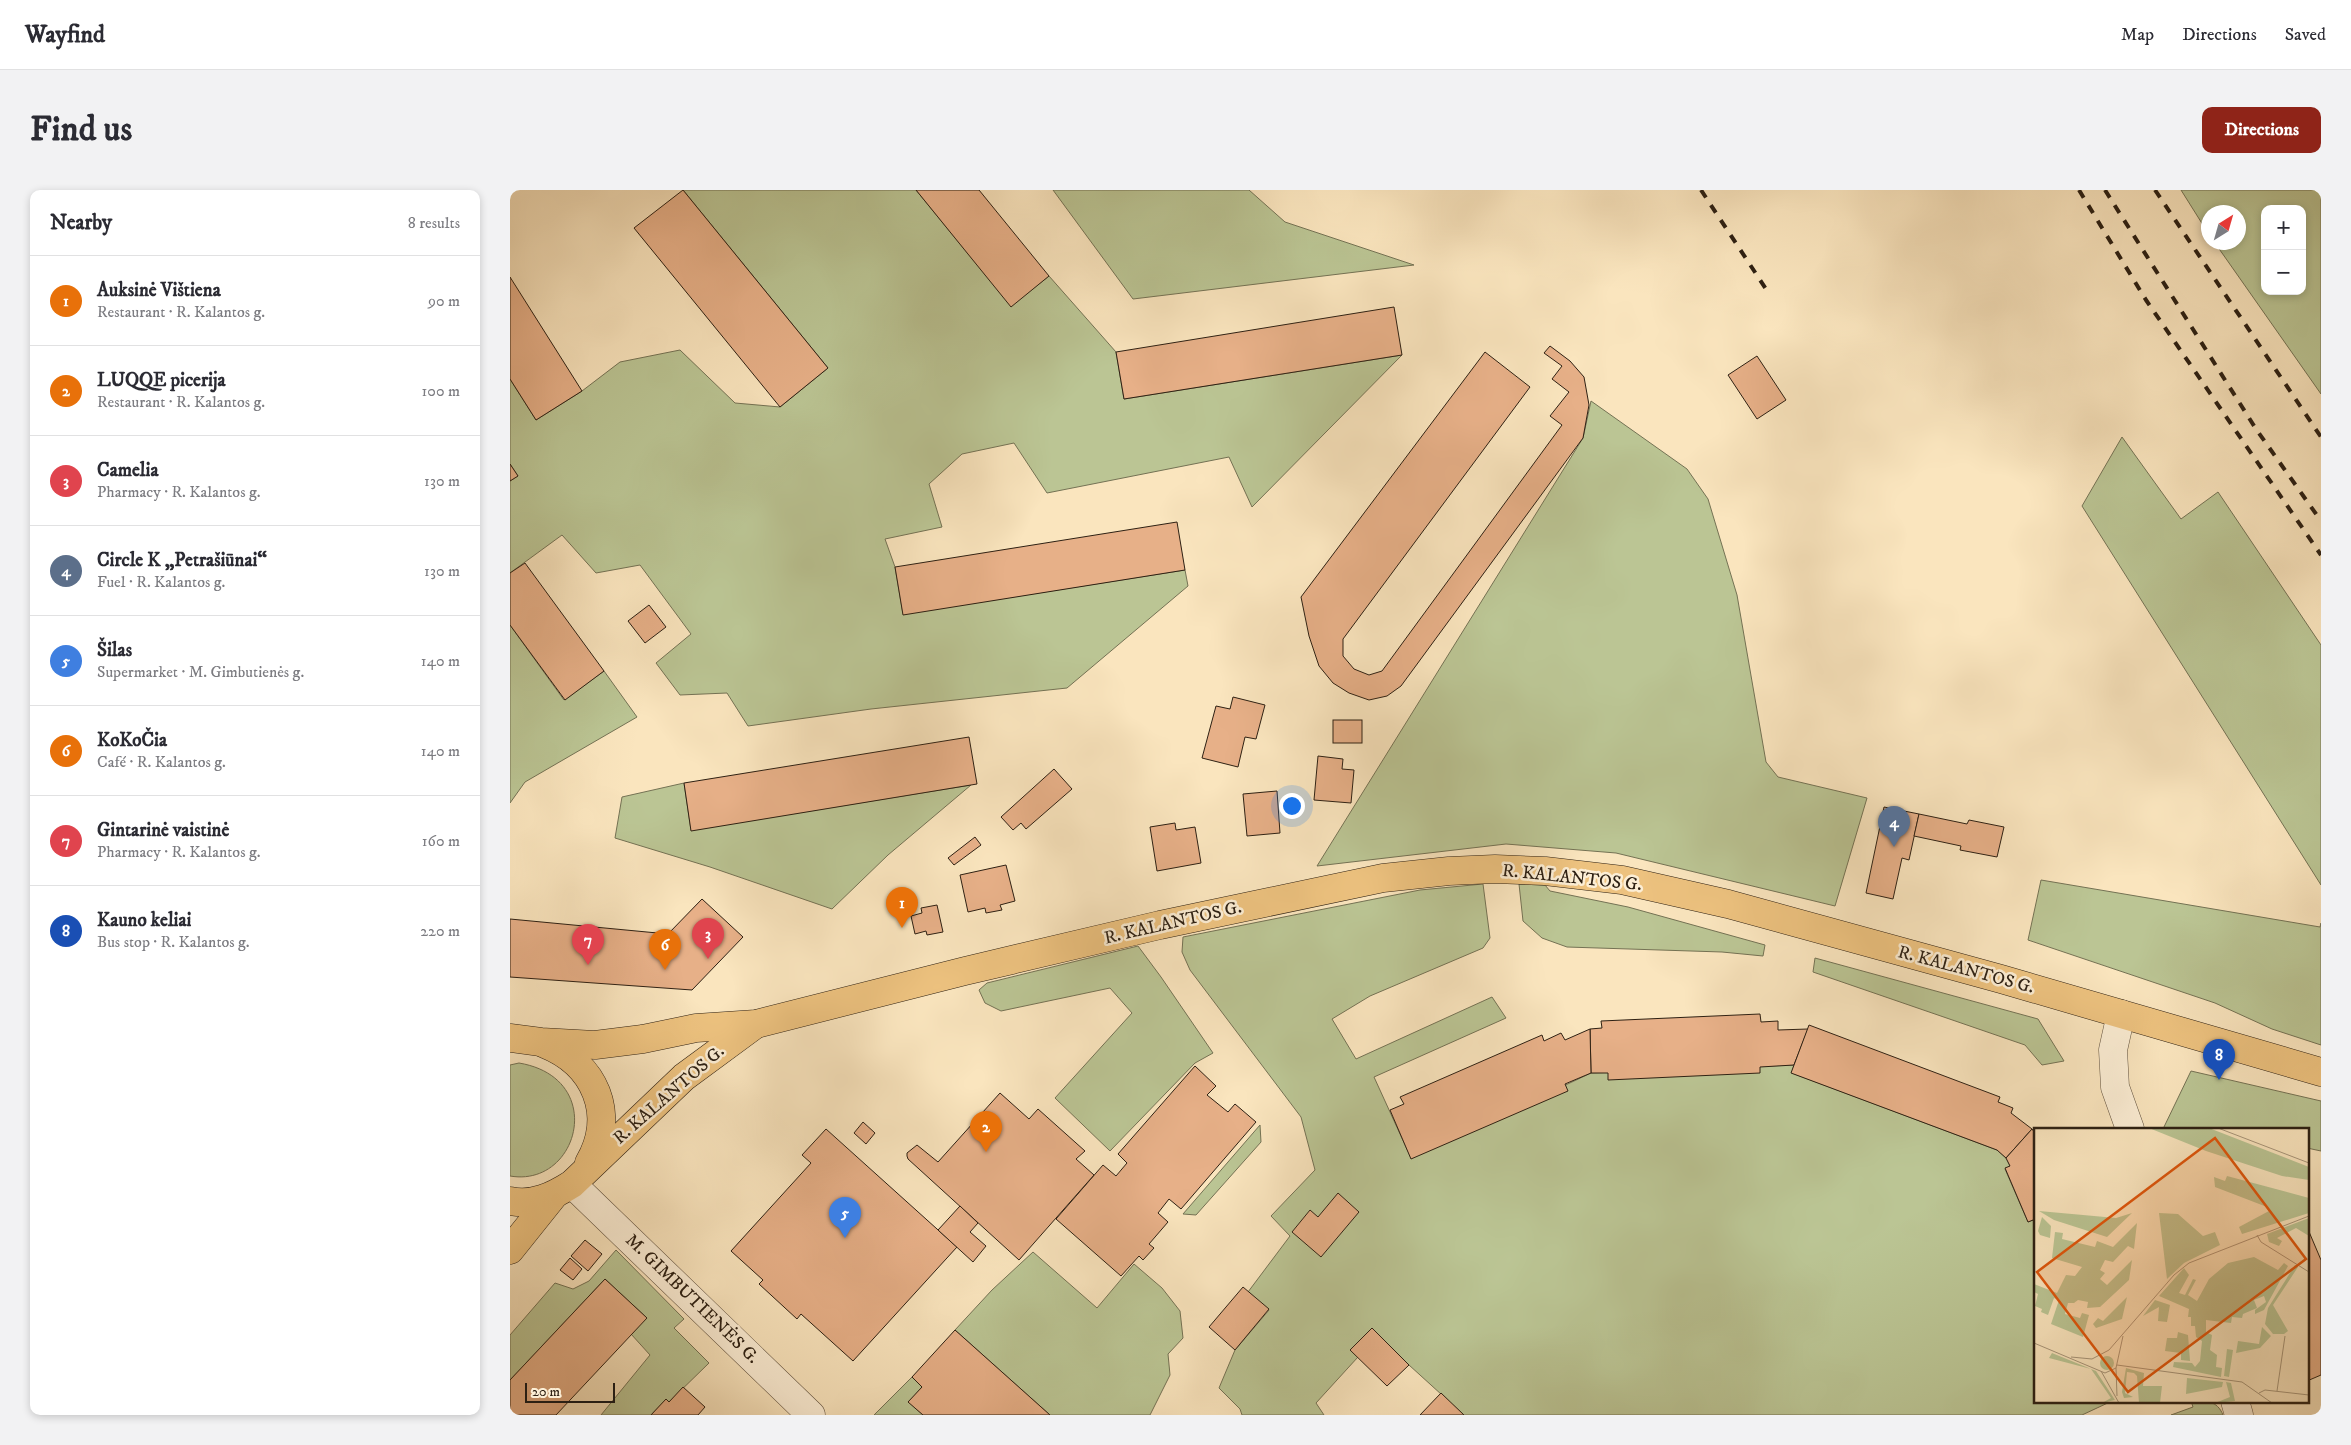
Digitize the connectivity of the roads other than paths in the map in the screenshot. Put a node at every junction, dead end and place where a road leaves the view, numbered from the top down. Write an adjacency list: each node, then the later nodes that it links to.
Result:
1 (2121, 1014): 2 (main road, R. KALANTOS G.); 4 (main road, R. KALANTOS G.); 5 (street)
2 (756, 1024): 3 (main road, R. KALANTOS G.); 6 (main road, R. KALANTOS G.)
3 (520, 1040): 6 (main road, R. KALANTOS G.)
4 (2321, 1072)
5 (2130, 1128)
6 (570, 1183): 7 (main road, R. KALANTOS G.); 8 (main road); 10 (street, M. GIMBUTIENĖS G.)
7 (510, 1201)
8 (510, 1250)
9 (2234, 1402): 11 (street)
10 (812, 1415)
11 (2239, 1415)

